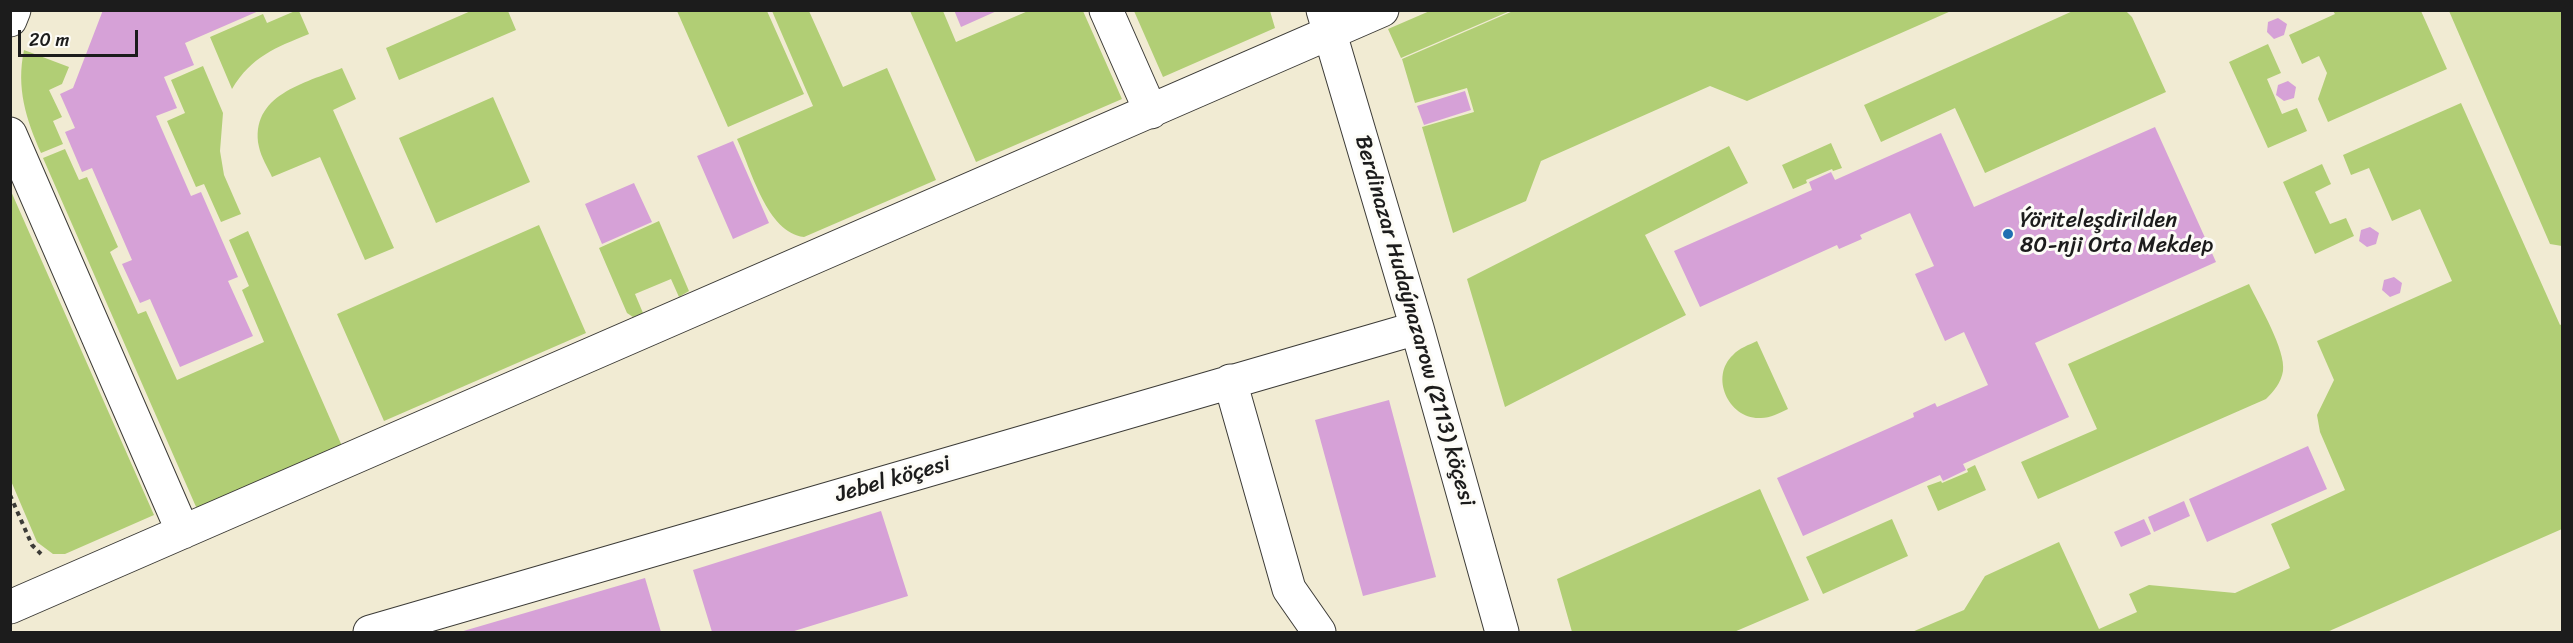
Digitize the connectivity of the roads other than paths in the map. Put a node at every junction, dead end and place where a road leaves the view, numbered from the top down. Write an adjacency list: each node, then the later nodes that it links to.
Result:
1 (14, 10): 4 (street)
2 (1106, 10): 6 (street)
3 (1382, 10): 5 (street)
4 (10, 20)
5 (1327, 22): 6 (street); 8 (street, Berdinazar Hudaýnazarow (2113) köçesi)
6 (1150, 112): 10 (street)
7 (10, 134): 10 (street)
8 (1417, 328): 9 (street, Jebel köçesi); 15 (street, Berdinazar Hudaýnazarow (2113) köçesi)
9 (1230, 381): 12 (street, Jebel köçesi); 14 (street)
10 (183, 532): 11 (street)
11 (10, 608)
12 (421, 625): 13 (street, Jebel köçesi)
13 (370, 633)
14 (1319, 633)
15 (1502, 633)

